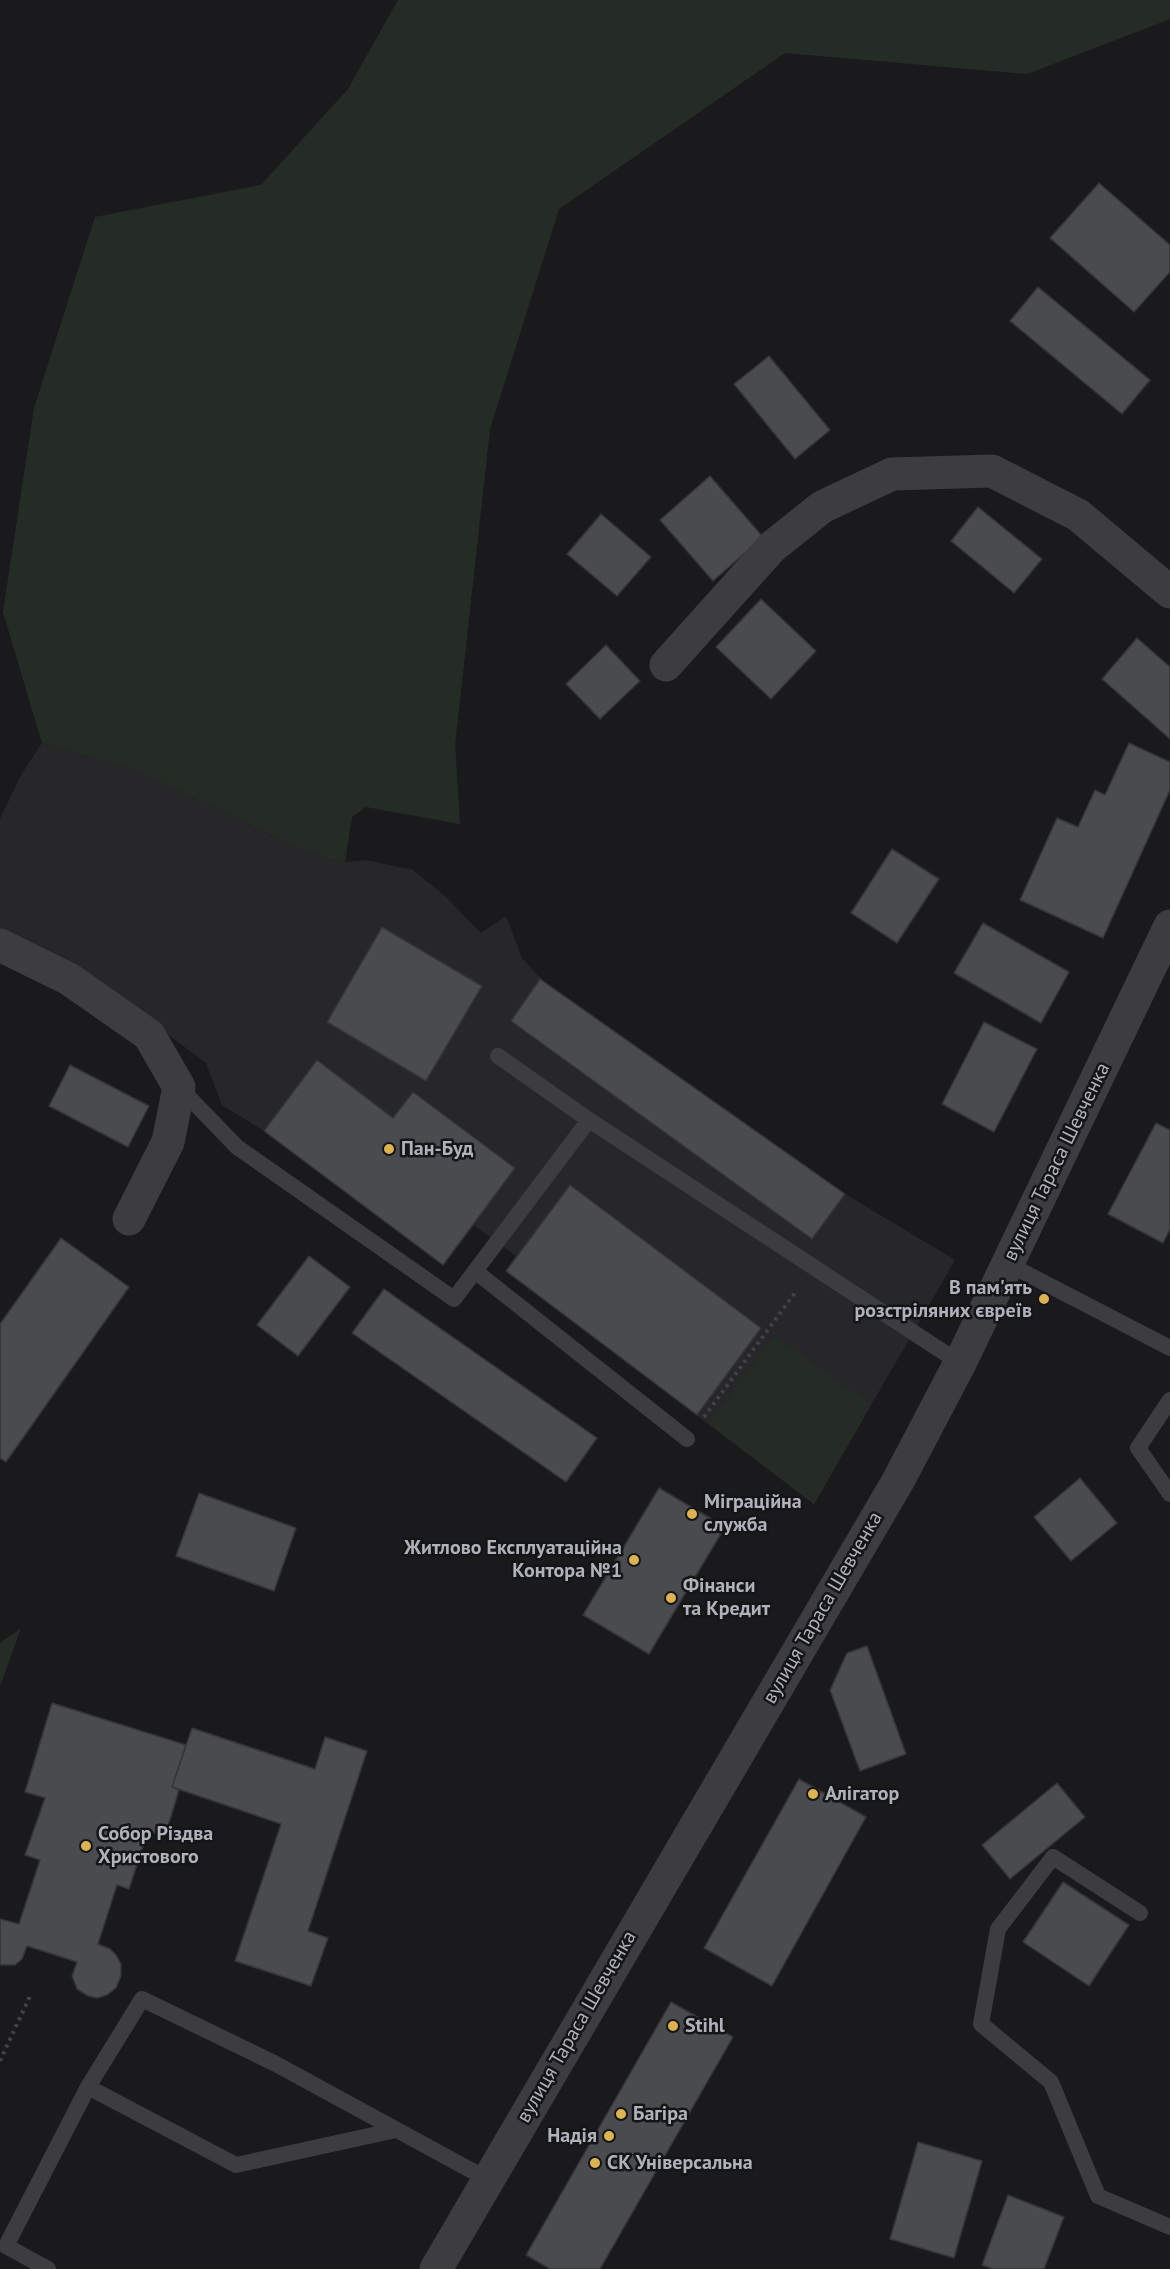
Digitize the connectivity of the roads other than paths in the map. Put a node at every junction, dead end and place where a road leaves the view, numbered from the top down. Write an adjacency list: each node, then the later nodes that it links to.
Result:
1 (1170, 592): 2 (street)
2 (666, 665)
3 (1170, 926): 9 (street, вулиця Тараса Шевченка)
4 (0, 945): 6 (street)
5 (498, 1056): 7 (lane)
6 (179, 1087): 8 (street); 10 (lane)
7 (589, 1120): 10 (lane); 12 (lane)
8 (129, 1219)
9 (1008, 1264): 11 (lane); 12 (street, вулиця Тараса Шевченка)
10 (475, 1271): 14 (lane)
11 (1170, 1348)
12 (960, 1363): 19 (street, вулиця Тараса Шевченка)
13 (1170, 1400): 15 (lane)
14 (687, 1439)
15 (1170, 1494)
16 (1140, 1914): 20 (lane)
17 (88, 2087): 18 (lane); 18 (lane); 21 (lane)
18 (396, 2130): 19 (lane)
19 (487, 2179): 22 (street, вулиця Тараса Шевченка)
20 (1170, 2227)
21 (48, 2269)
22 (436, 2269)

